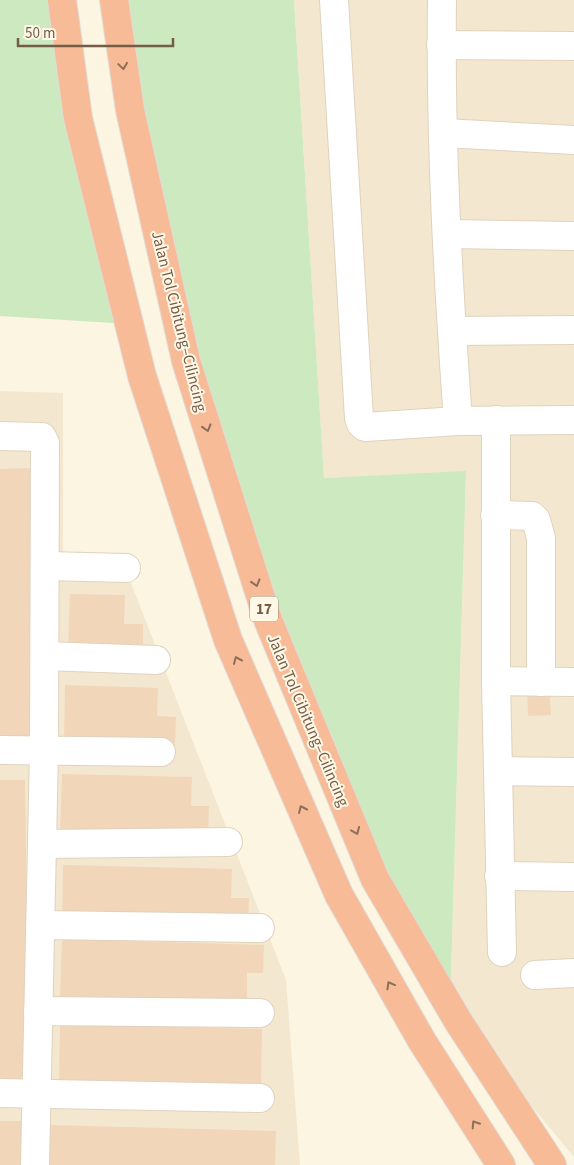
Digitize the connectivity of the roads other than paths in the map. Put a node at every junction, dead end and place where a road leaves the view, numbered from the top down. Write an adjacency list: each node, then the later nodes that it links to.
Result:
1 (62, 0): 45 (highway, one-way to 1)
2 (114, 0): 46 (highway, Jalan Tol Cibitung–Cilincing / 17, one-way to 46)
3 (334, 0): 15 (street)
4 (442, 0): 5 (street)
5 (442, 45): 6 (street); 7 (street)
6 (574, 46)
7 (444, 133): 8 (street); 9 (street)
8 (574, 140)
9 (448, 234): 10 (street); 12 (street)
10 (574, 236)
11 (574, 330): 12 (street)
12 (452, 331): 15 (street)
13 (496, 420): 14 (street); 15 (street); 17 (street)
14 (574, 420)
15 (458, 421)
16 (0, 436): 18 (street)
17 (495, 515): 22 (street); 23 (street)
18 (46, 566): 19 (street); 20 (street)
19 (126, 568)
20 (46, 656): 21 (street); 26 (street)
21 (156, 660)
22 (496, 681): 23 (street); 28 (street)
23 (541, 682): 24 (street)
24 (574, 682)
25 (0, 750): 26 (street)
26 (44, 752): 27 (street); 31 (street)
27 (161, 752)
28 (498, 771): 29 (street); 32 (street)
29 (574, 772)
30 (228, 842): 31 (street)
31 (42, 844): 34 (street)
32 (499, 876): 33 (street); 36 (street)
33 (574, 877)
34 (40, 925): 35 (street); 39 (street)
35 (260, 928)
36 (502, 952)
37 (574, 973): 38 (street)
38 (535, 975)
39 (38, 1011): 40 (street); 42 (street)
40 (260, 1013)
41 (0, 1093): 42 (street)
42 (36, 1095): 43 (street); 44 (street)
43 (260, 1098)
44 (34, 1165)
45 (501, 1165)
46 (552, 1165)

